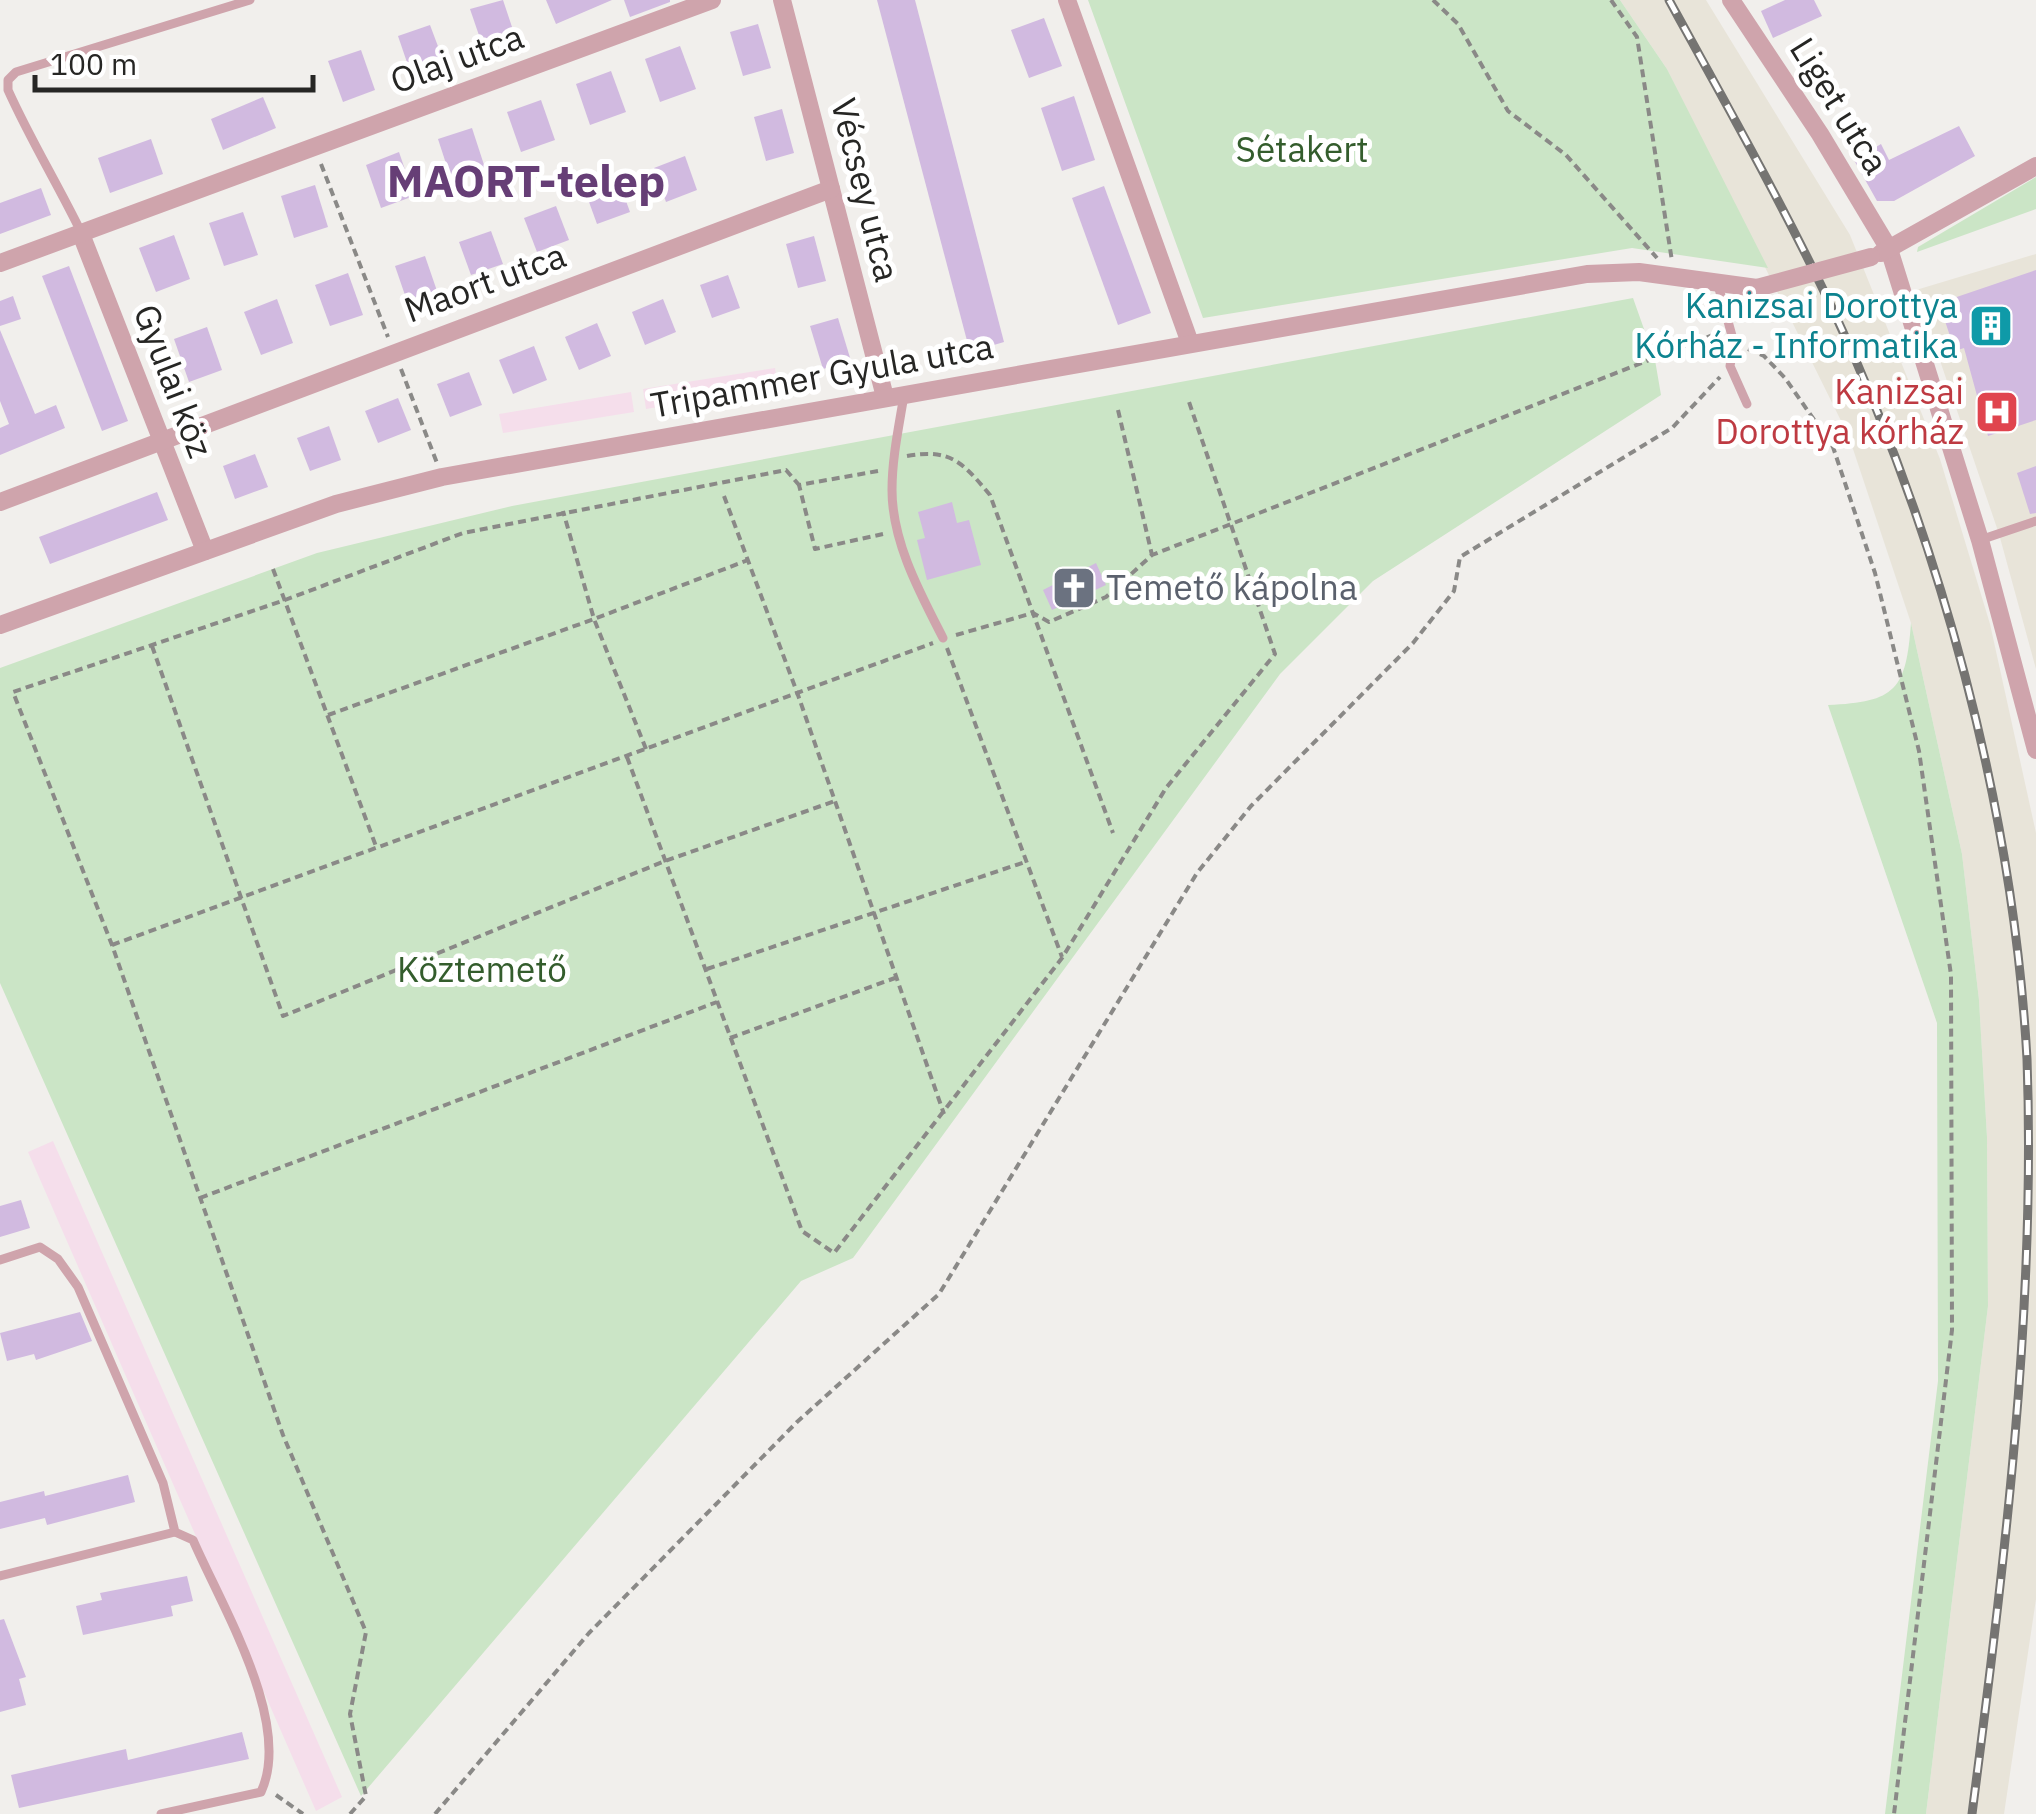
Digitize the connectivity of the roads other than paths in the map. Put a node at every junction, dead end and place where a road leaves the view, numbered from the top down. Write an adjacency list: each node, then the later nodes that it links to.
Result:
1 (250, 0): 8 (lane)
2 (712, 0): 8 (street, Olaj utca)
3 (782, 0): 7 (street, Vécsey utca)
4 (1068, 0): 12 (street)
5 (1731, 0): 9 (street, Liget utca)
6 (2036, 166): 9 (street, Tripammer Gyula utca)
7 (831, 189): 13 (street, Vécsey utca); 15 (street, Maort utca)
8 (81, 234): 10 (street, Olaj utca); 15 (street, Gyulai köz)
9 (1889, 249): 11 (street, Tripammer Gyula utca, bridge); 18 (street, Liget utca)
10 (0, 263)
11 (1718, 285): 12 (street, Tripammer Gyula utca); 14 (lane)
12 (1190, 344): 13 (street, Tripammer Gyula utca)
13 (894, 396): 19 (street, Tripammer Gyula utca); 21 (lane)
14 (1747, 404)
15 (162, 440): 16 (street); 19 (street, Gyulai köz)
16 (0, 502)
17 (2036, 521): 18 (lane)
18 (1980, 540): 22 (street, Liget utca)
19 (205, 551): 20 (street, Tripammer Gyula utca)
20 (0, 625)
21 (943, 638)
22 (2036, 750)
23 (0, 1260): 24 (lane)
24 (174, 1532): 25 (lane); 26 (lane)
25 (0, 1576)
26 (162, 1814)

